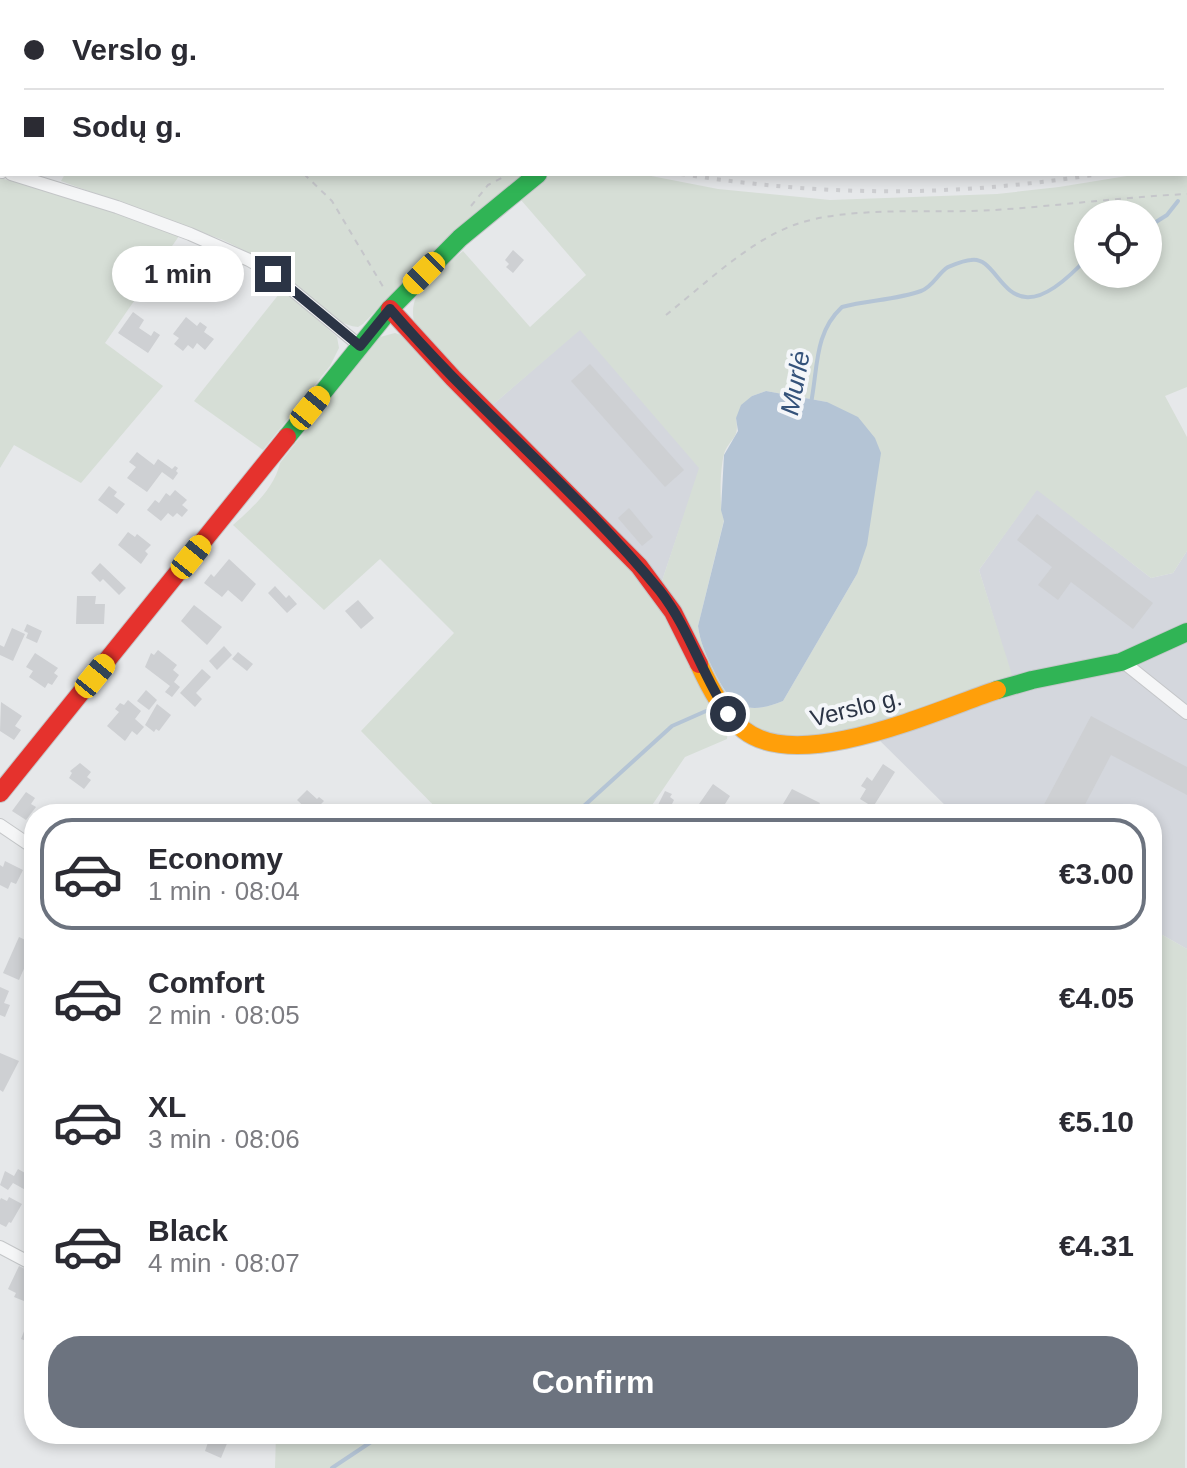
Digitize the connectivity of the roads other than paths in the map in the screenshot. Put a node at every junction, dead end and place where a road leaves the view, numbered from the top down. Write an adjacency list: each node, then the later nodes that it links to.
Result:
1 (18, 176): 4 (street)
2 (536, 176): 3 (street)
3 (390, 309): 4 (street); 6 (street, Verslo g.)
4 (360, 346): 8 (street)
5 (1187, 632): 6 (street, Verslo g.)
6 (1122, 661): 7 (street)
7 (1187, 713)
8 (0, 793)
9 (0, 825): 10 (street)
10 (24, 841)
11 (0, 1247): 12 (street)
12 (24, 1260)

